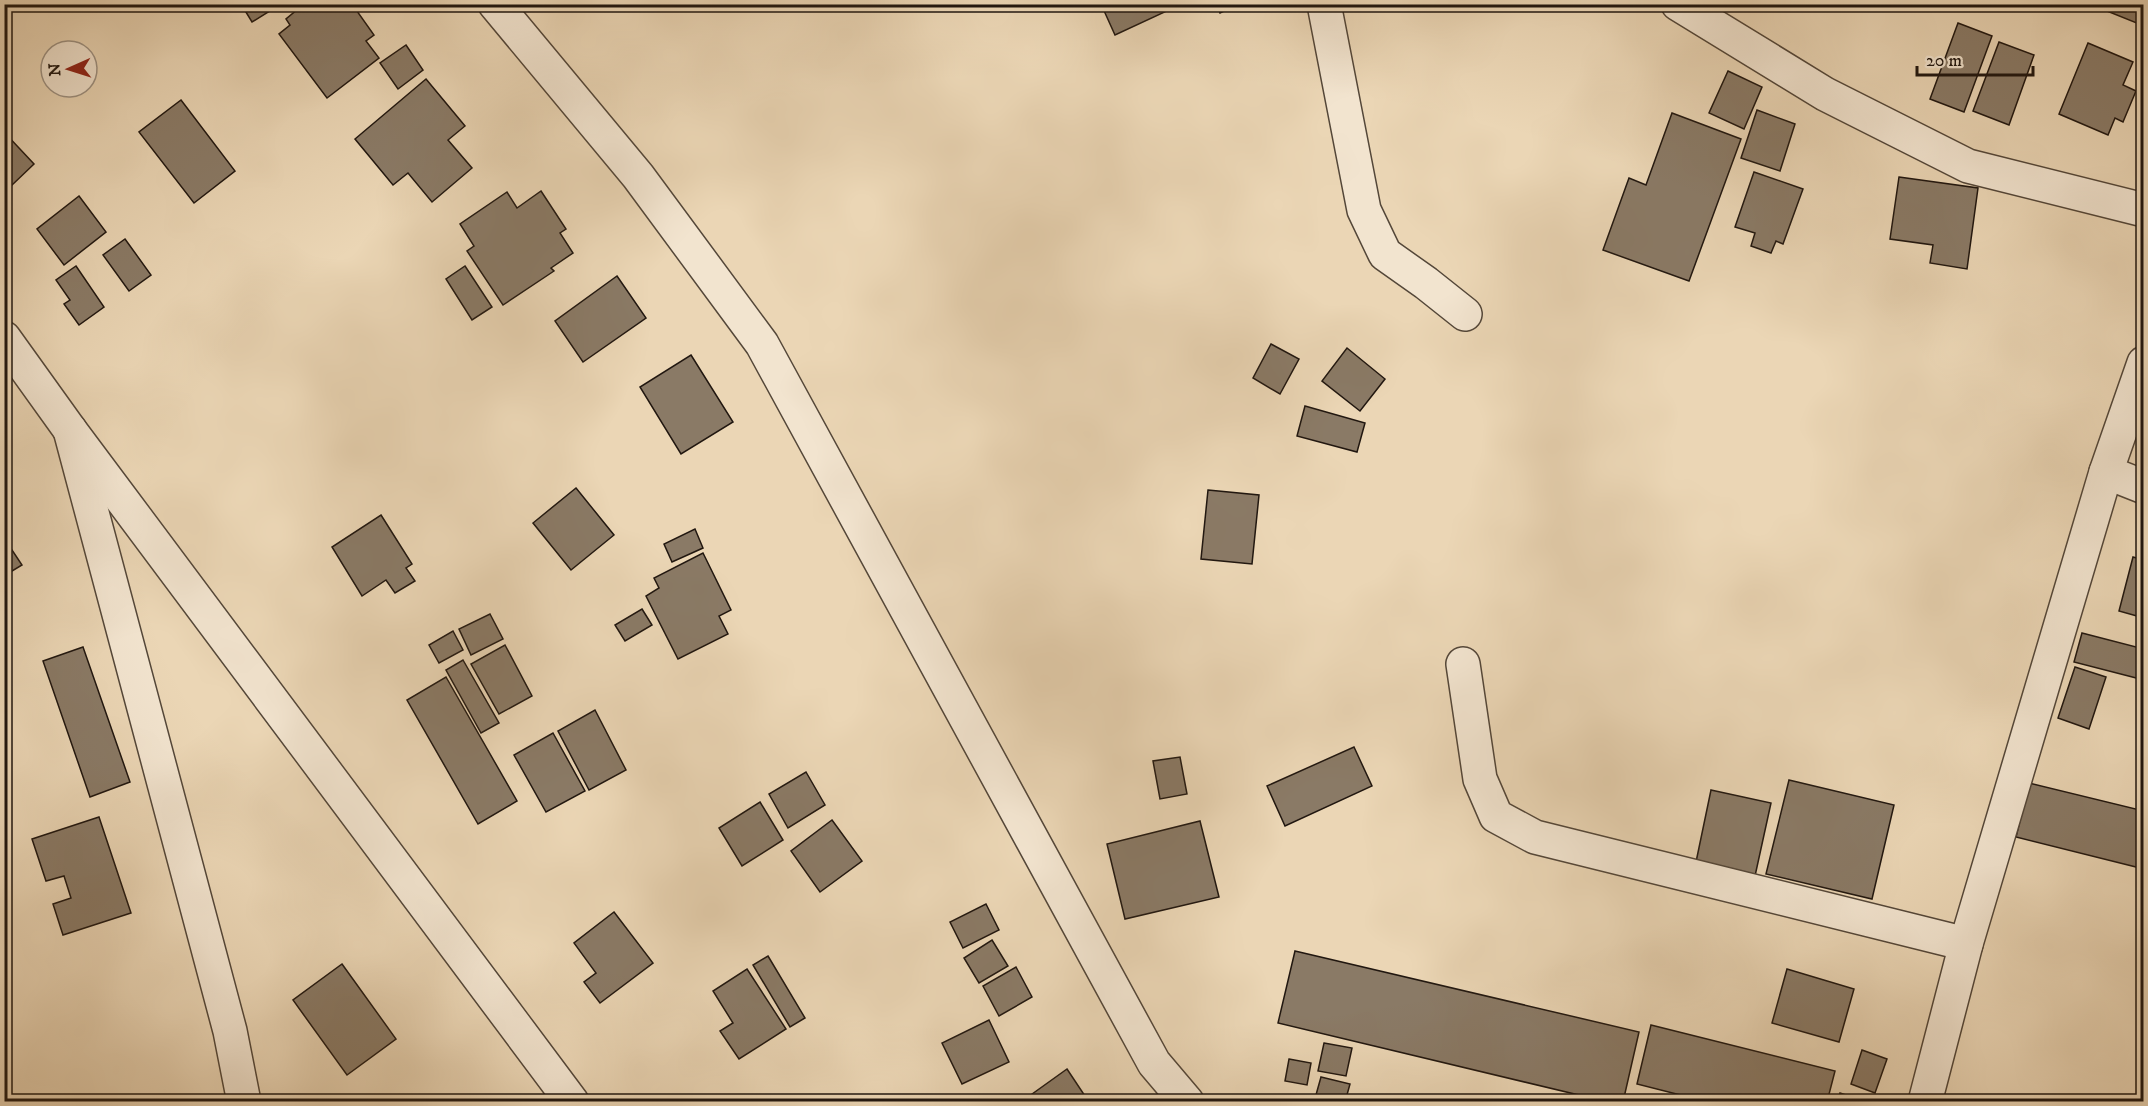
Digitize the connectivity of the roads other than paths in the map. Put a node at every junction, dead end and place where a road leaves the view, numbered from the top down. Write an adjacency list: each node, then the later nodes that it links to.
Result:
1 (495, 4): 15 (street)
2 (1324, 4): 5 (street)
3 (1678, 4): 4 (street)
4 (2144, 210)
5 (1465, 314)
6 (4, 338): 8 (street)
7 (2144, 363): 9 (street)
8 (70, 430): 13 (street); 14 (street)
9 (2106, 472): 10 (street); 12 (street)
10 (2144, 487)
11 (1463, 664): 12 (street)
12 (1966, 944): 16 (street)
13 (244, 1101)
14 (572, 1101)
15 (1187, 1101)
16 (1925, 1101)

